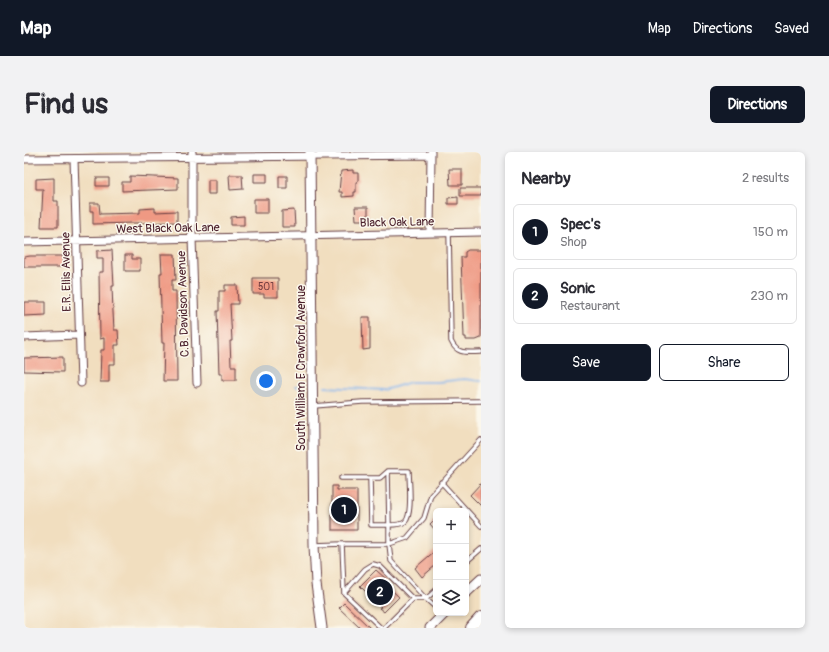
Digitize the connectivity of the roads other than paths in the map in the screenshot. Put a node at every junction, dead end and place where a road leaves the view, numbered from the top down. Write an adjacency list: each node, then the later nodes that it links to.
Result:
1 (431, 153): 2 (street); 6 (street)
2 (310, 154): 3 (street); 9 (main road, South William E Crawford Avenue)
3 (192, 155): 5 (street); 10 (street, C.B. Davidson Avenue)
4 (24, 158): 5 (street)
5 (74, 159): 11 (street, E.R. Ellis Avenue)
6 (430, 232): 7 (street, Black Oak Lane); 9 (street, Black Oak Lane)
7 (449, 232): 8 (street, Black Oak Lane); 15 (lane)
8 (481, 232)
9 (312, 235): 10 (street, West Black Oak Lane); 19 (main road, South William E Crawford Avenue)
10 (192, 238): 11 (street, West Black Oak Lane); 17 (street, C.B. Davidson Avenue)
11 (77, 240): 12 (street, West Black Oak Lane); 13 (street, E.R. Ellis Avenue)
12 (24, 242)
13 (78, 335): 14 (street); 16 (street, E.R. Ellis Avenue)
14 (24, 337)
15 (481, 352)
16 (80, 383)
17 (197, 383)
18 (481, 402): 19 (lane)
19 (314, 406): 29 (main road, South William E Crawford Avenue)
20 (481, 440): 24 (lane)
21 (388, 471): 23 (lane); 25 (lane); 25 (lane)
22 (341, 478): 23 (lane)
23 (370, 478): 25 (lane)
24 (441, 482): 26 (lane); 28 (lane)
25 (389, 525): 28 (lane)
26 (481, 526)
27 (342, 544): 28 (lane); 29 (lane); 35 (lane)
28 (389, 544): 38 (lane)
29 (314, 545): 33 (main road, South William E Crawford Avenue)
30 (481, 549): 31 (lane)
31 (469, 559)
32 (481, 579): 34 (main road)
33 (316, 584): 42 (main road); 43 (main road)
34 (469, 590)
35 (344, 593): 37 (lane); 44 (lane)
36 (433, 593): 38 (lane)
37 (413, 599): 38 (lane); 44 (lane)
38 (426, 599): 39 (lane)
39 (433, 605)
40 (442, 616): 45 (main road)
41 (481, 618): 46 (highway)
42 (315, 628)
43 (322, 628)
44 (382, 628)
45 (430, 628)
46 (472, 628)

